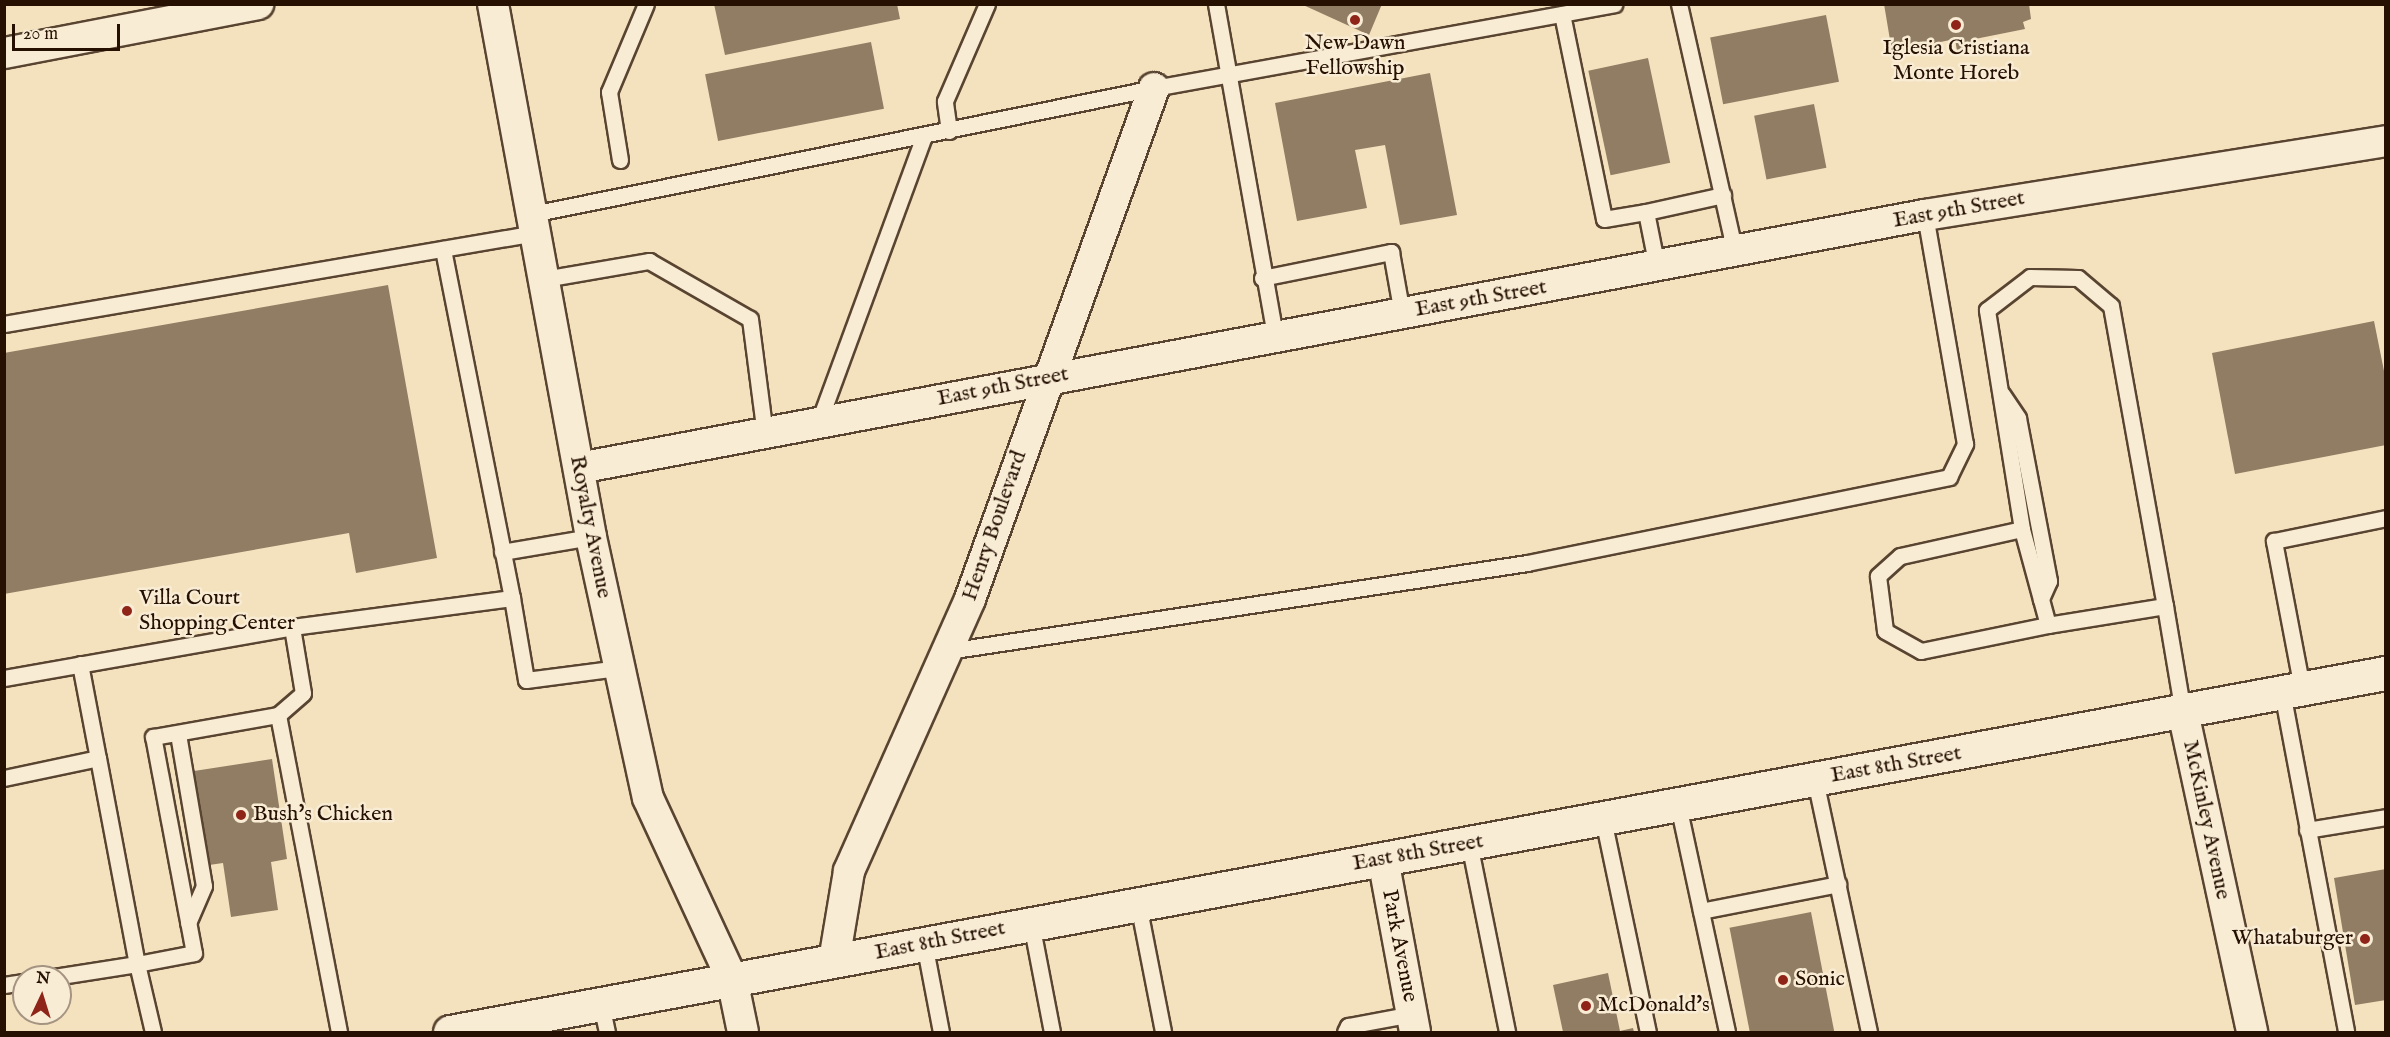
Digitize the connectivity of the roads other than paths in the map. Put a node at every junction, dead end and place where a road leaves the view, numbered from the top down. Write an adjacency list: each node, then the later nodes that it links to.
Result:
1 (258, 4): 9 (street)
2 (493, 4): 19 (street, Royalty Avenue)
3 (646, 4): 15 (lane)
4 (987, 4): 12 (lane)
5 (1216, 4): 10 (lane)
6 (1614, 4): 8 (lane)
7 (1679, 4): 16 (lane)
8 (1562, 14): 10 (lane); 17 (lane)
9 (4, 52)
10 (1224, 75): 11 (lane); 23 (lane)
11 (1154, 88): 12 (lane); 28 (street, Henry Boulevard)
12 (949, 131): 13 (lane)
13 (924, 136): 19 (lane); 30 (lane)
14 (2385, 141): 18 (street, East 9th Street)
15 (620, 160)
16 (1723, 195): 17 (lane); 21 (lane)
17 (1646, 212): 22 (lane)
18 (1924, 215): 21 (street, East 9th Street); 42 (lane)
19 (533, 224): 20 (lane); 24 (street, Royalty Avenue)
20 (443, 249): 26 (lane); 36 (lane)
21 (1736, 252): 22 (street, East 9th Street)
22 (1657, 267): 25 (street, East 9th Street)
23 (1262, 278): 25 (lane); 27 (lane)
24 (544, 279): 31 (lane); 32 (street, Royalty Avenue)
25 (1402, 314): 27 (street, East 9th Street)
26 (4, 324)
27 (1275, 336): 28 (street, East 9th Street)
28 (1047, 377): 30 (street, East 9th Street); 42 (street, Henry Boulevard)
29 (1999, 388): 34 (lane); 38 (lane); 39 (lane)
30 (818, 424): 31 (street, East 9th Street)
31 (765, 434): 32 (street, East 9th Street)
32 (579, 468): 35 (street, Royalty Avenue)
33 (2385, 518): 47 (lane)
34 (2022, 529): 38 (lane); 40 (lane)
35 (591, 537): 36 (lane); 44 (street, Royalty Avenue)
36 (502, 552): 37 (lane)
37 (512, 598): 41 (lane); 44 (lane)
38 (2041, 598): 40 (lane)
39 (2165, 606): 40 (lane); 48 (lane)
40 (2048, 626)
41 (292, 627): 43 (lane); 49 (lane)
42 (948, 651): 66 (street, Henry Boulevard)
43 (80, 664): 46 (lane); 51 (lane)
44 (619, 668): 69 (street, Royalty Avenue)
45 (2385, 673): 47 (main road, East 8th Street)
46 (4, 678)
47 (2292, 690): 48 (main road, East 8th Street); 57 (lane)
48 (2183, 712): 53 (main road, East 8th Street); 84 (street, McKinley Avenue)
49 (278, 715): 50 (lane); 73 (lane)
50 (178, 734): 63 (lane); 63 (lane)
51 (98, 758): 52 (lane); 67 (lane)
52 (4, 778)
53 (1815, 780): 54 (main road, East 8th Street); 60 (lane)
54 (1678, 806): 56 (main road, East 8th Street); 62 (lane)
55 (2385, 817): 57 (lane)
56 (1603, 819): 58 (main road, East 8th Street); 81 (lane)
57 (2307, 830): 85 (lane)
58 (1469, 843): 59 (main road, East 8th Street); 80 (lane)
59 (1383, 859): 61 (main road, East 8th Street); 71 (street, Park Avenue)
60 (1838, 884): 62 (lane); 83 (lane)
61 (1138, 904): 64 (main road, East 8th Street); 78 (lane)
62 (1701, 912): 82 (lane)
63 (188, 923): 67 (lane)
64 (1031, 924): 65 (main road, East 8th Street); 77 (lane)
65 (924, 943): 66 (main road, East 8th Street); 76 (lane)
66 (834, 961): 69 (main road, East 8th Street)
67 (136, 964): 68 (lane); 72 (lane)
68 (72, 974)
69 (732, 979): 70 (main road, East 8th Street); 75 (street, Royalty Avenue)
70 (604, 1018): 74 (main road, East 8th Street)
71 (1414, 1023): 79 (lane)
72 (153, 1032)
73 (339, 1032)
74 (450, 1032)
75 (743, 1032)
76 (941, 1032)
77 (1052, 1032)
78 (1163, 1032)
79 (1345, 1032)
80 (1507, 1032)
81 (1648, 1032)
82 (1726, 1032)
83 (1869, 1032)
84 (2252, 1032)
85 (2346, 1032)

